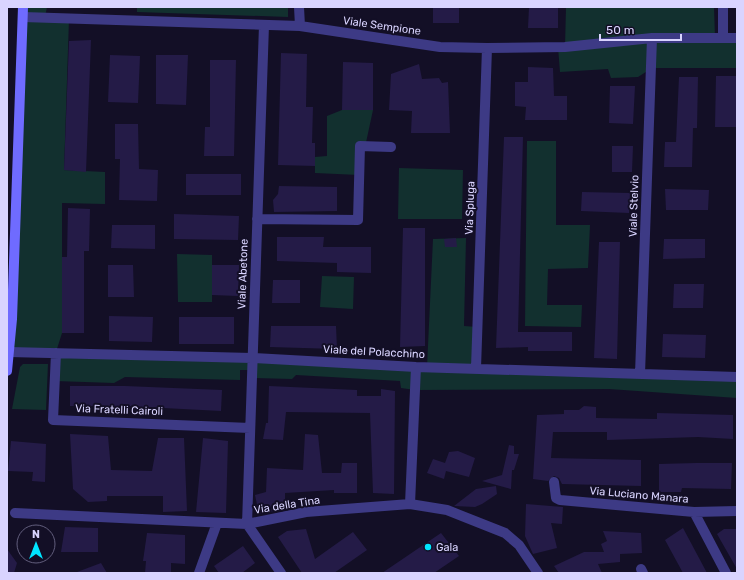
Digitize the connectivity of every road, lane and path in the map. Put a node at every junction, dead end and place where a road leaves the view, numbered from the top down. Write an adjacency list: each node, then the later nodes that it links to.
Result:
1 (299, 7): 5 (street)
2 (723, 7): 7 (street)
3 (23, 12): 4 (street, Viale Sempione); 12 (main road)
4 (264, 25): 5 (street, Viale Sempione); 11 (street, Viale Abetone)
5 (300, 26): 9 (street, Viale Sempione)
6 (652, 38): 7 (street, Viale Sempione); 9 (street, Viale Sempione); 18 (street, Viale Stelvio)
7 (723, 38): 8 (street, Viale Sempione)
8 (737, 38)
9 (487, 48): 16 (street, Via Spluga)
10 (391, 147): 11 (street)
11 (257, 219): 14 (street, Viale Abetone)
12 (9, 352): 13 (street, Viale del Polacchino); 17 (main road)
13 (56, 353): 14 (street, Viale del Polacchino); 20 (street, Via Fratelli Cairoli)
14 (252, 358): 15 (street, Viale del Polacchino); 20 (street, Viale Abetone)
15 (416, 367): 16 (street, Viale del Polacchino); 22 (street)
16 (476, 368): 18 (street, Viale del Polacchino)
17 (7, 371)
18 (640, 374): 19 (street, Viale del Polacchino)
19 (737, 377)
20 (250, 428): 27 (street, Viale Abetone)
21 (554, 482): 24 (street, Via Luciano Manara)
22 (410, 504): 27 (street, Via della Tina); 30 (street, Via della Tina)
23 (737, 511): 24 (street, Via Luciano Manara)
24 (694, 512): 31 (street)
25 (15, 513): 26 (street, Via della Tina)
26 (217, 523): 27 (street, Via della Tina); 28 (street)
27 (246, 524): 29 (street)
28 (199, 573)
29 (281, 573)
30 (538, 573)
31 (726, 573)

